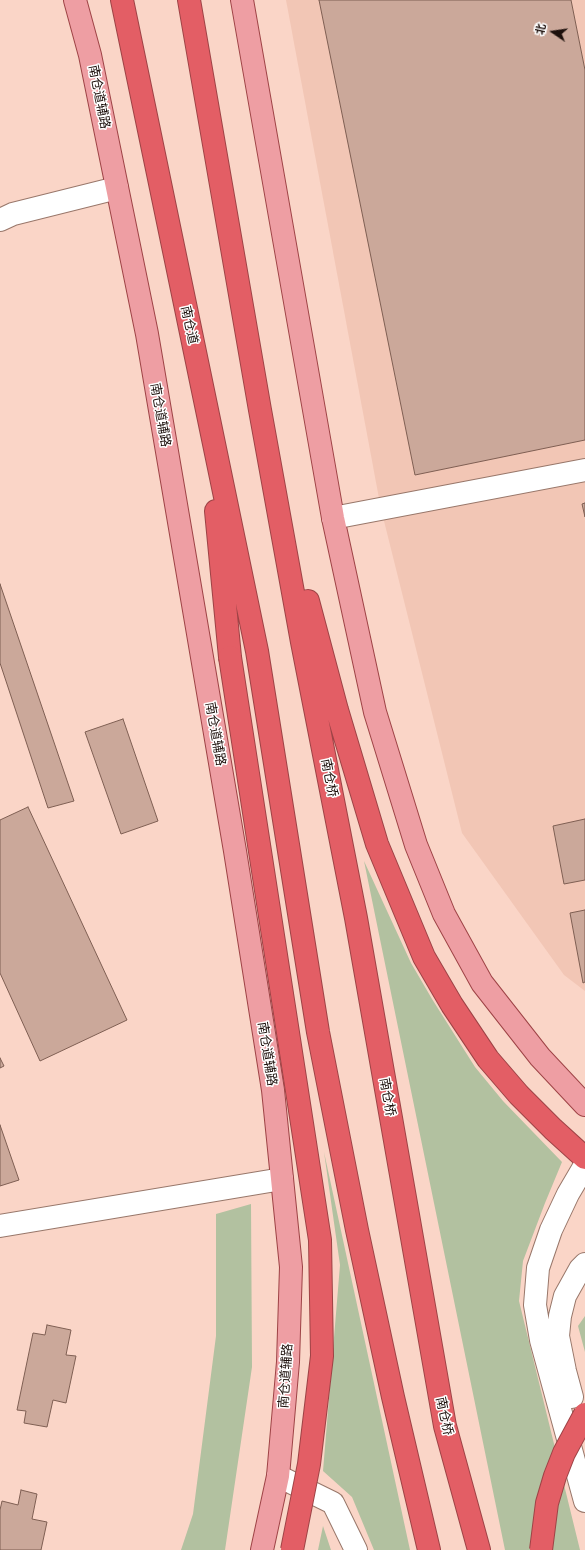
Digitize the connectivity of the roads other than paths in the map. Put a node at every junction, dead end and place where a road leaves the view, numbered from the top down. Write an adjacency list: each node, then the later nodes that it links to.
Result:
1 (75, 0): 5 (main road, 南仓道辅路)
2 (122, 0): 7 (highway, 南仓道)
3 (189, 0): 10 (highway)
4 (242, 0): 9 (main road)
5 (117, 188): 6 (street); 14 (main road, 南仓道辅路)
6 (0, 220)
7 (205, 401): 22 (highway, bridge); 24 (highway, 南仓道)
8 (585, 470): 9 (street)
9 (333, 518): 11 (main road)
10 (310, 640): 12 (highway); 25 (highway, 南仓桥)
11 (585, 1105)
12 (585, 1158)
13 (585, 1166): 20 (street)
14 (282, 1179): 15 (street); 19 (main road, 南仓道辅路)
15 (0, 1226)
16 (585, 1264): 18 (street)
17 (585, 1414): 26 (highway, bridge)
18 (585, 1446)
19 (278, 1476): 21 (main road, 南仓道辅路); 23 (street)
20 (585, 1501)
21 (262, 1550)
22 (292, 1550)
23 (356, 1550)
24 (429, 1550)
25 (479, 1550)
26 (541, 1550)

